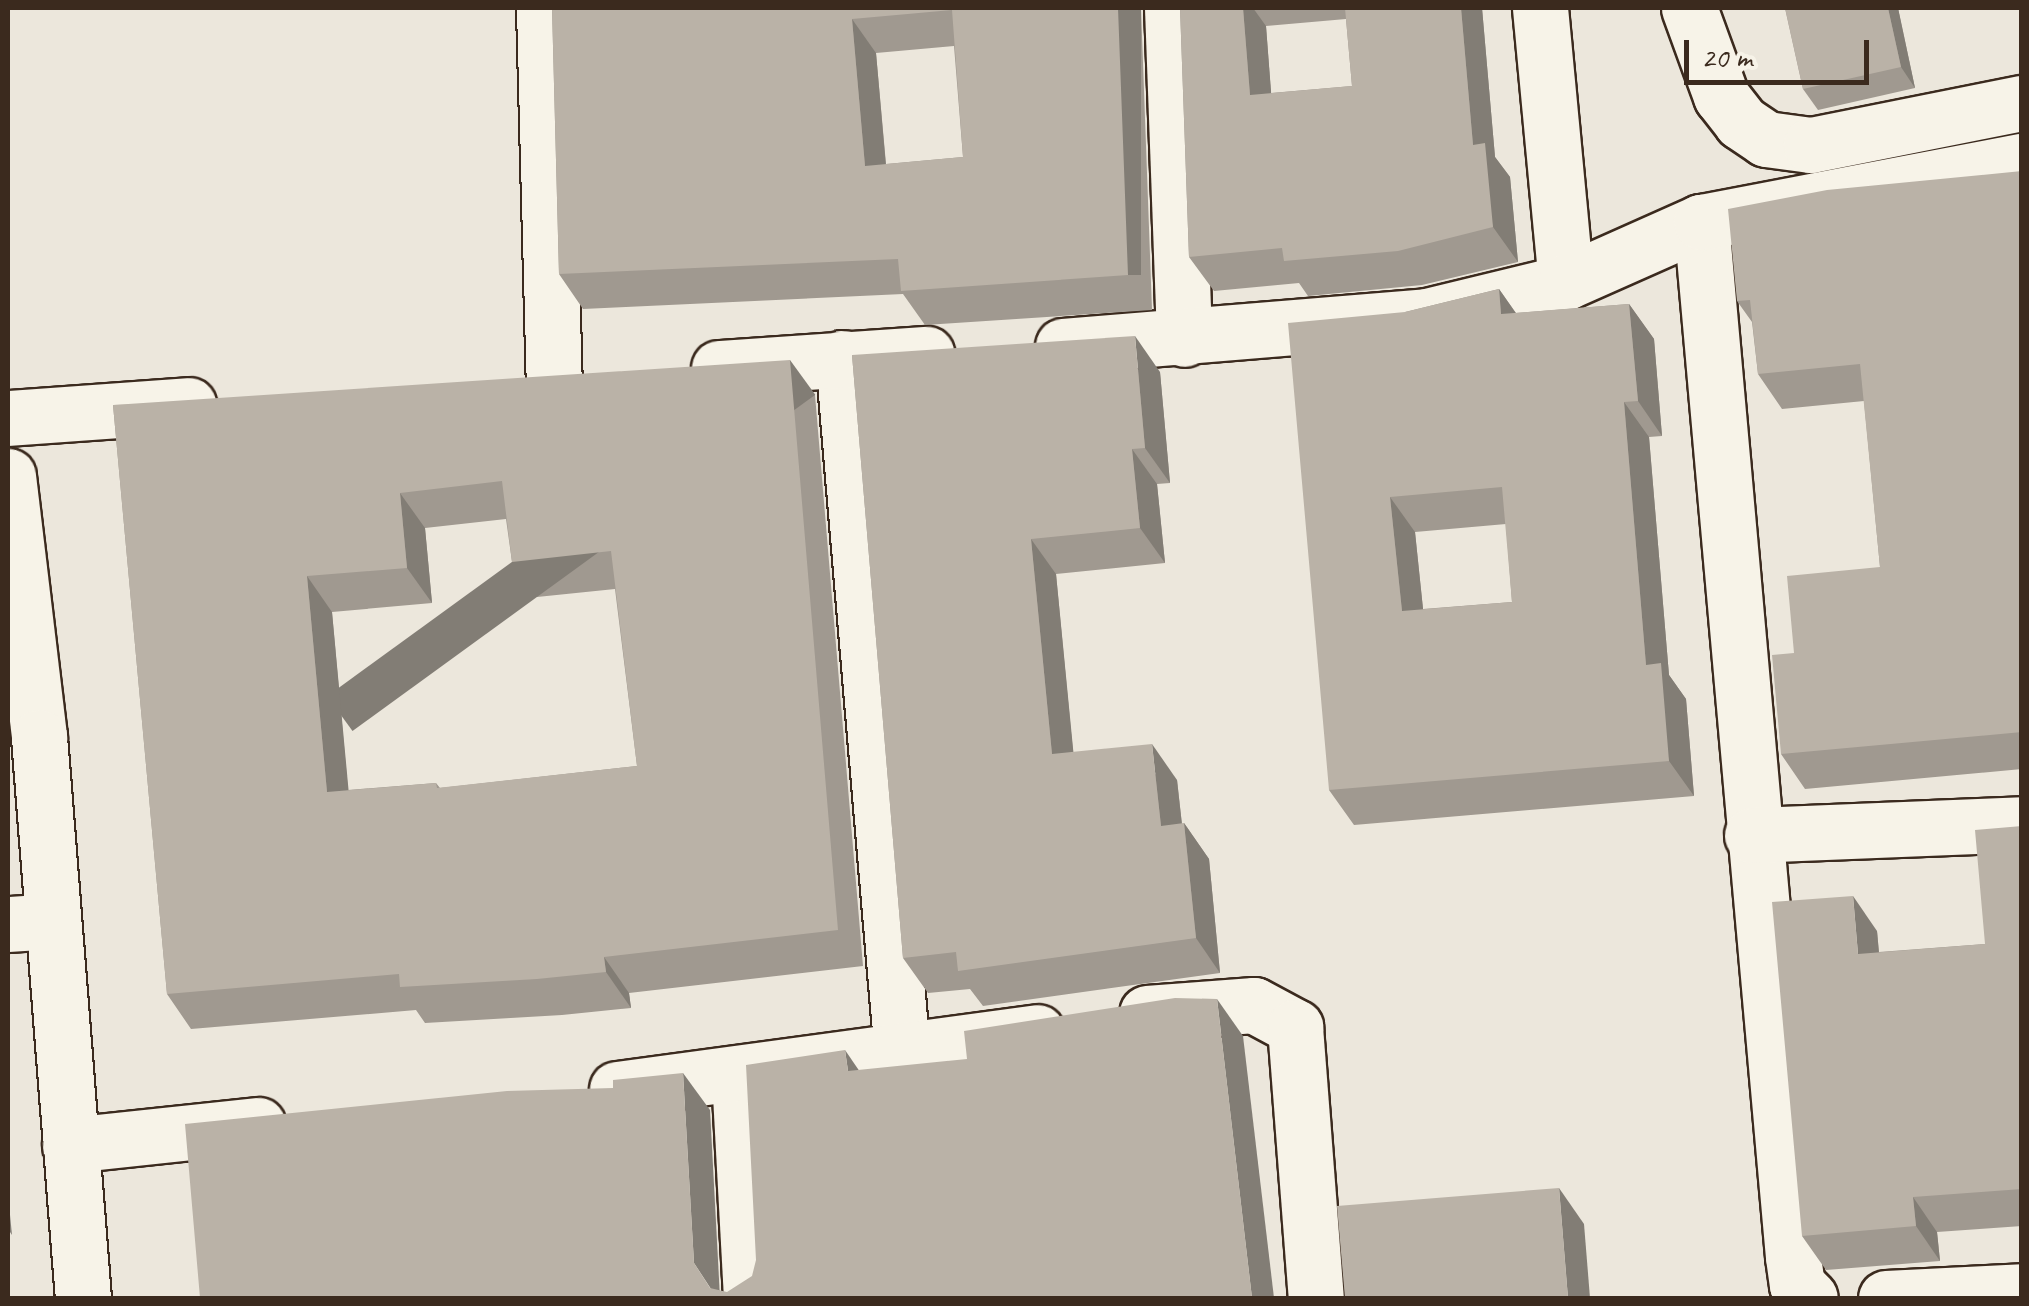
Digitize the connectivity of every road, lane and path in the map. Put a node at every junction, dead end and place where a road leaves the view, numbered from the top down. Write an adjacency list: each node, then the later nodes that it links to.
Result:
1 (544, 8): 13 (street)
2 (1172, 8): 9 (street)
3 (1540, 8): 8 (street)
4 (1689, 8): 5 (street)
5 (2022, 103)
6 (2022, 161): 7 (street)
7 (1701, 222): 8 (street); 19 (street)
8 (1566, 282): 9 (street)
9 (1184, 339): 10 (street)
10 (843, 358): 11 (street); 21 (street)
11 (670, 371)
12 (612, 376): 13 (street)
13 (554, 380): 14 (street)
14 (494, 384)
15 (238, 402): 16 (street)
16 (8, 418)
17 (8, 476): 20 (street)
18 (2022, 824): 19 (street)
19 (1752, 835): 30 (street)
20 (30, 922): 25 (street)
21 (902, 1054): 22 (street); 29 (street)
22 (739, 1076): 23 (street); 28 (street)
23 (566, 1094)
24 (315, 1119): 25 (street)
25 (70, 1145): 27 (street)
26 (2022, 1291): 31 (street)
27 (83, 1298)
28 (752, 1298)
29 (1316, 1298)
30 (1810, 1298)
31 (1886, 1298)

